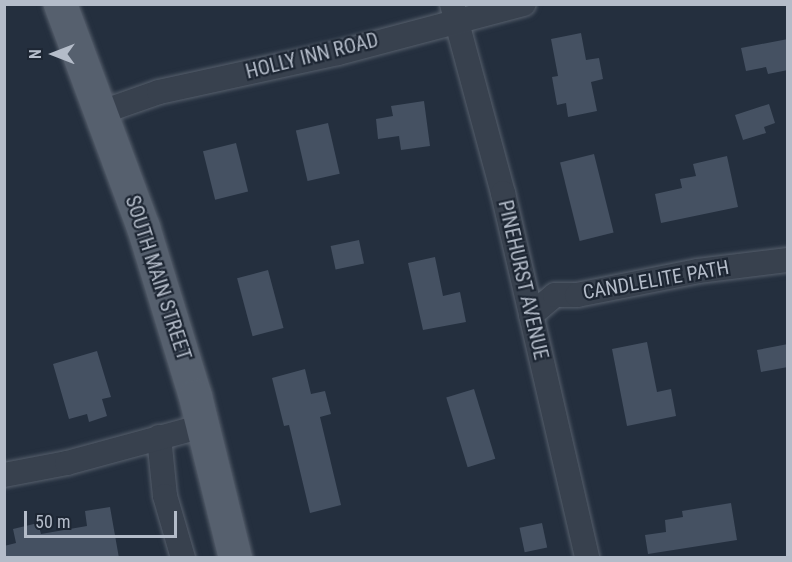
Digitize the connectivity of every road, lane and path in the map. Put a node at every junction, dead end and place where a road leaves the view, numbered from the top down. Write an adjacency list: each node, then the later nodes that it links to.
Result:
1 (60, 4): 4 (main road, SOUTH MAIN STREET)
2 (524, 4): 3 (street, HOLLY INN ROAD)
3 (454, 13): 4 (street, HOLLY INN ROAD); 6 (street, PINEHURST AVENUE)
4 (102, 112): 7 (main road, SOUTH MAIN STREET)
5 (788, 260): 6 (street, CANDLELITE PATH)
6 (531, 315): 12 (street, PINEHURST AVENUE)
7 (203, 426): 8 (street); 11 (main road, SOUTH MAIN STREET)
8 (159, 437): 9 (street); 10 (street)
9 (4, 475)
10 (183, 558)
11 (235, 558)
12 (587, 558)

